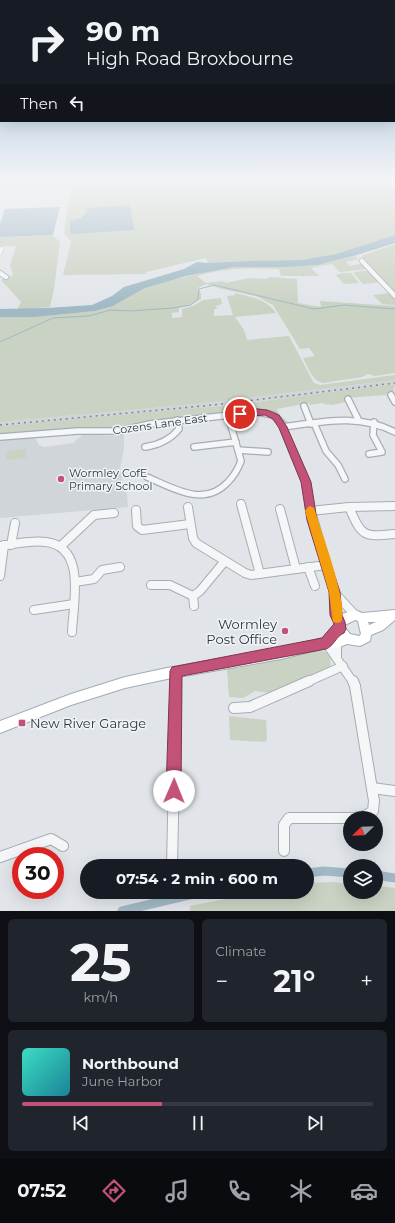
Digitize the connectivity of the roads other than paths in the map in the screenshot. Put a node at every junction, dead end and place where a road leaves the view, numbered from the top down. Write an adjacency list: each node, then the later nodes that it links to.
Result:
1 (362, 261): 4 (street)
2 (0, 273): 3 (street)
3 (6, 277)
4 (395, 296)
5 (391, 395): 7 (street)
6 (348, 399): 10 (street)
7 (395, 402)
8 (304, 406): 13 (street)
9 (228, 415): 11 (street, Cozens Lane East); 14 (street, Cozens Lane East); 17 (street)
10 (358, 419): 12 (street); 13 (street)
11 (178, 420): 16 (street, Cozens Lane East); 18 (street)
12 (374, 422): 15 (street); 22 (street)
13 (313, 424): 14 (street); 24 (street)
14 (283, 427): 31 (street, Cozens Lane East)
15 (395, 431)
16 (0, 437)
17 (236, 442): 19 (street); 20 (street)
18 (145, 447)
19 (194, 447)
20 (238, 450): 21 (street); 23 (street)
21 (268, 452)
22 (369, 454)
23 (147, 477)
24 (345, 479)
25 (241, 503): 43 (street)
26 (395, 506): 28 (street)
27 (188, 507): 34 (street)
28 (349, 507): 31 (street); 35 (street)
29 (280, 509): 42 (street)
30 (136, 510): 34 (street)
31 (310, 511): 39 (street, Cozens Lane East)
32 (114, 513): 37 (street)
33 (14, 523): 36 (street)
34 (190, 524): 38 (street)
35 (395, 534)
36 (5, 545): 37 (street); 44 (street)
37 (61, 546): 45 (street)
38 (225, 561): 43 (street); 49 (street)
39 (326, 565): 41 (street); 48 (street, Cozens Lane East)
40 (120, 567): 45 (street)
41 (308, 567): 42 (street); 47 (street)
42 (296, 569): 43 (street)
43 (260, 574)
44 (0, 576)
45 (75, 582): 50 (street)
46 (151, 585): 49 (street)
47 (315, 586)
48 (334, 592): 54 (street, Cozens Lane East); 55 (street, Cozens Lane East)
49 (193, 596): 51 (street)
50 (74, 604): 52 (street); 56 (street)
51 (194, 606)
52 (34, 610)
53 (393, 616): 54 (main road); 57 (main road)
54 (358, 617): 55 (main road); 57 (main road)
55 (340, 626): 58 (main road); 58 (main road)
56 (72, 632)
57 (366, 632): 58 (main road)
58 (337, 642): 59 (street); 60 (main road)
59 (340, 662): 61 (street); 63 (street)
60 (176, 671): 62 (main road); 68 (street)
61 (234, 708)
62 (0, 727)
63 (372, 788): 64 (street); 66 (street)
64 (395, 791)
65 (63, 846): 67 (street)
66 (284, 851)
67 (0, 857)
68 (172, 859)

